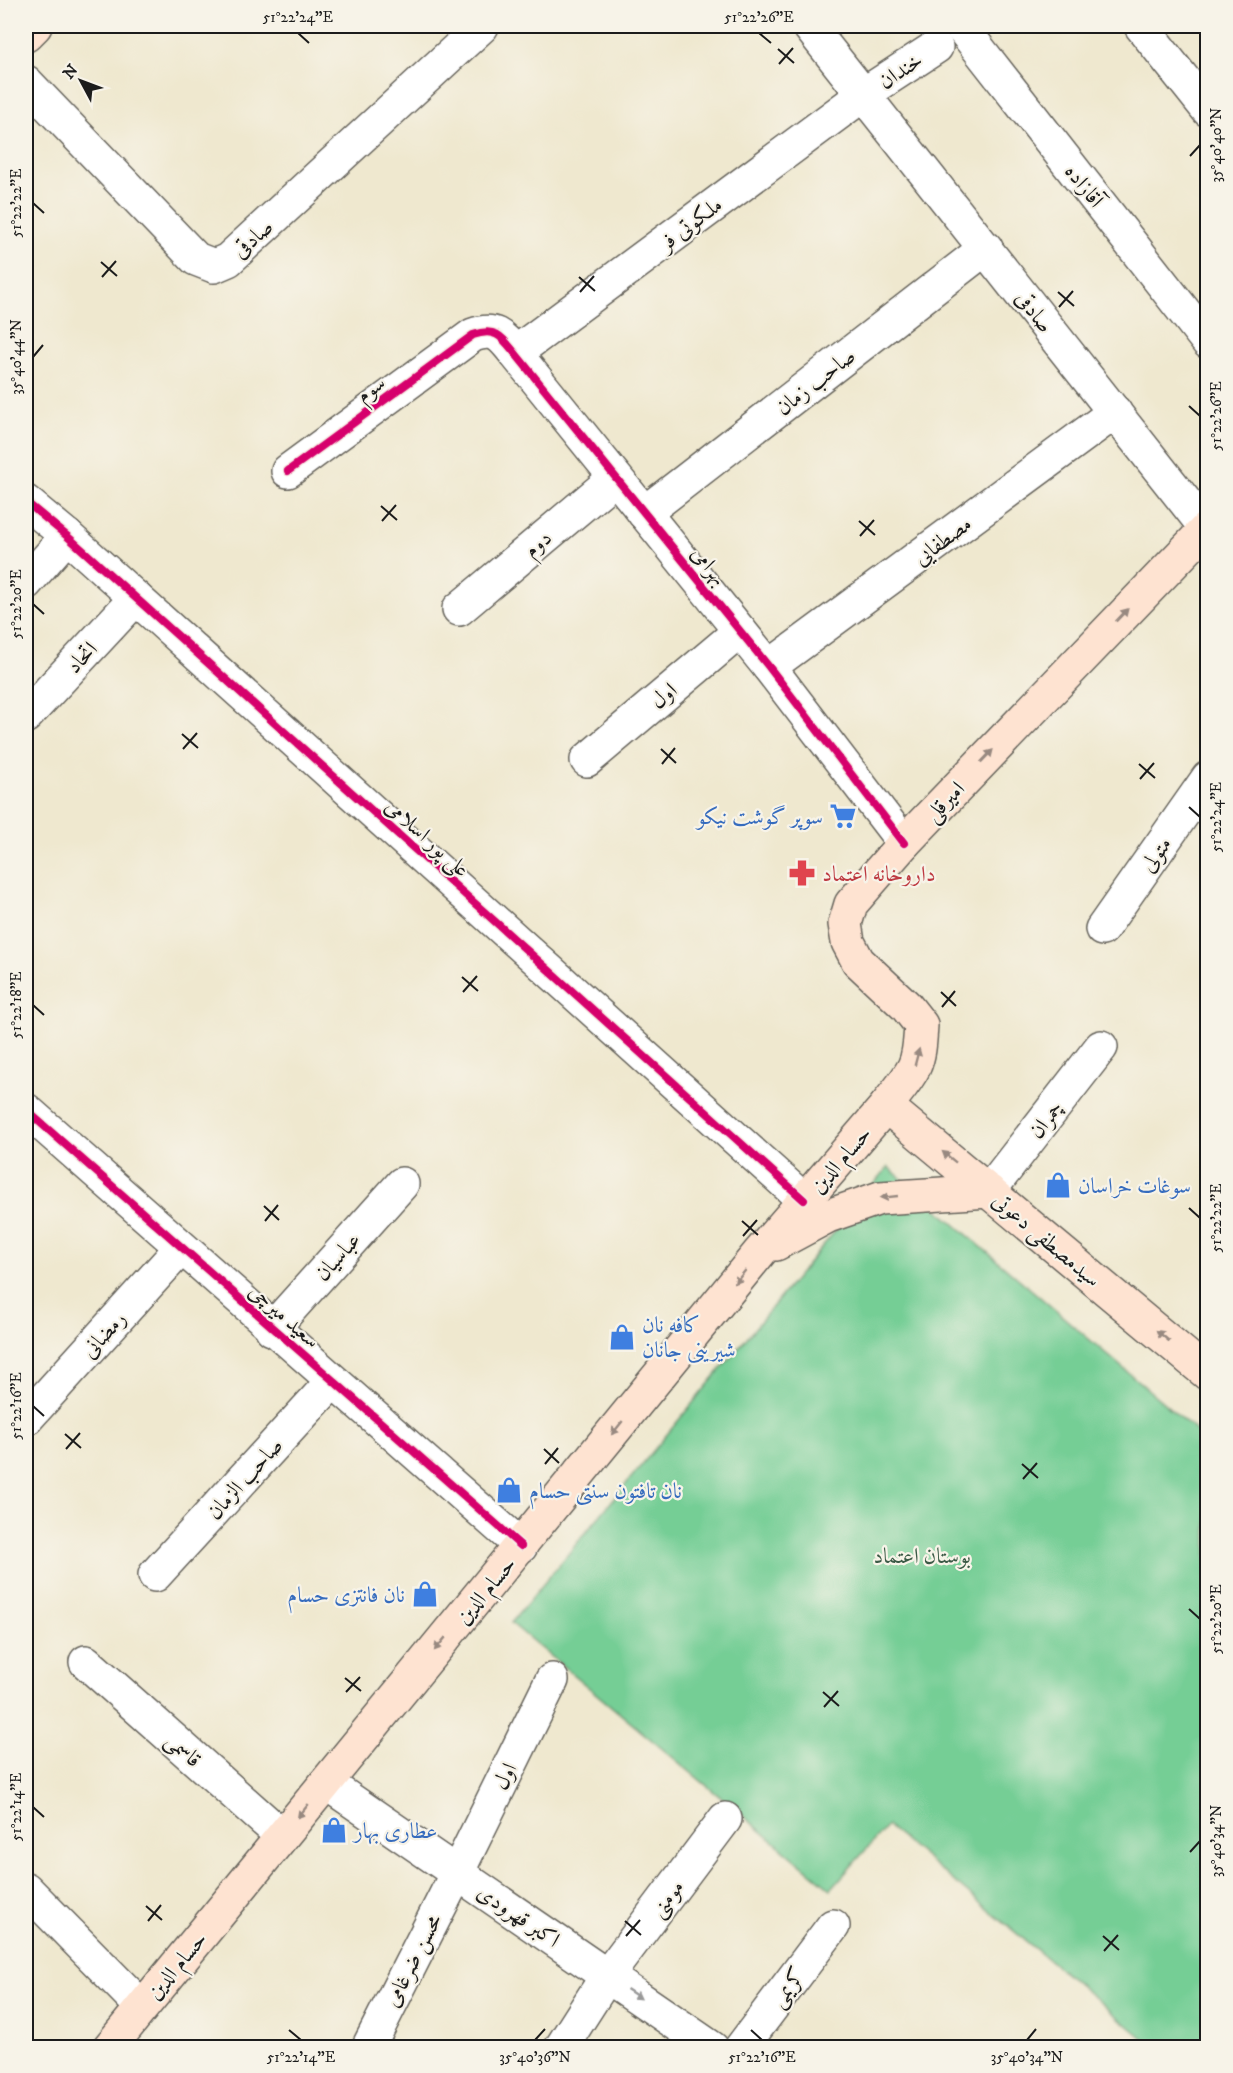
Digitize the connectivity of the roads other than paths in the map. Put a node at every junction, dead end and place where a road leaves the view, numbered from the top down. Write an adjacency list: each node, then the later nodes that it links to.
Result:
1 (35, 26): 6 (main road)
2 (482, 26): 8 (street, صادقی)
3 (809, 26): 9 (street, صادقی)
4 (1141, 26): 10 (street)
5 (963, 29): 13 (street, آقازاده)
6 (26, 35)
7 (936, 47): 9 (street, خندان)
8 (26, 82)
9 (864, 93): 11 (street, صادقی); 14 (street, ملکوتی فر)
10 (1208, 110)
11 (986, 249): 15 (street, صادقی); 19 (street, صاحب زمان)
12 (474, 335): 14 (street, بهرامی); 16 (street, سوم)
13 (1208, 342)
14 (515, 353): 17 (street, بهرامی)
15 (1114, 412): 20 (street, صادقی); 26 (street, مصطفایی)
16 (288, 471)
17 (615, 478): 19 (street, بهرامی); 24 (street, دوم)
18 (26, 502): 21 (street, علی پور اسلامی)
19 (644, 513): 25 (street, بهرامی)
20 (1207, 527): 30 (main road, امیرقلی, one-way to 20)
21 (67, 536): 22 (street); 23 (street, علی پور اسلامی)
22 (26, 583)
23 (136, 598): 27 (street, اتحاد); 37 (street, علی پور اسلامی)
24 (459, 609)
25 (740, 631): 26 (street, بهرامی); 28 (street, اول)
26 (769, 667): 30 (street, بهرامی)
27 (26, 716)
28 (586, 760)
29 (1208, 778): 31 (street, متولی)
30 (904, 843): 33 (main road, امیرقلی, one-way to 30)
31 (1102, 929)
32 (1101, 1047): 36 (street, چمران)
33 (886, 1106): 36 (main road, سیدمصطفی دعوتی, one-way to 33); 37 (main road, حسام الدین)
34 (28, 1119): 38 (street, سعید میرچی)
35 (402, 1184): 40 (street, عباسیان)
36 (989, 1191): 39 (main road, one-way to 39); 41 (main road, سیدمصطفی دعوتی, one-way to 36)
37 (804, 1200): 39 (main road, حسام الدین)
38 (181, 1248): 40 (street, سعید میرچی); 43 (street, رمضانی)
39 (760, 1252): 44 (main road, حسام الدین, one-way to 44)
40 (272, 1329): 42 (street, سعید میرچی)
41 (1208, 1374)
42 (332, 1382): 44 (street, سعید میرچی); 45 (street, صاحب الزمان)
43 (26, 1419)
44 (521, 1546): 48 (main road, حسام الدین, one-way to 48)
45 (155, 1575)
46 (86, 1662): 50 (street, قاسمی)
47 (552, 1680): 51 (street, اول)
48 (326, 1783): 50 (main road, حسام الدین, one-way to 50); 51 (street, اکبر قهرودی)
49 (725, 1820): 54 (street, مومنی)
50 (282, 1836): 55 (main road, حسام الدین)
51 (457, 1873): 54 (street, اکبر قهرودی); 57 (street, محسن ضرغامی)
52 (26, 1890): 55 (street)
53 (833, 1926): 60 (street, کریمی)
54 (607, 1976): 58 (street, مومنی); 59 (street, اکبر قهرودی, one-way to 59)
55 (141, 2006): 56 (main road, حسام الدین)
56 (109, 2048)
57 (368, 2048)
58 (561, 2048)
59 (712, 2048)
60 (741, 2048)

